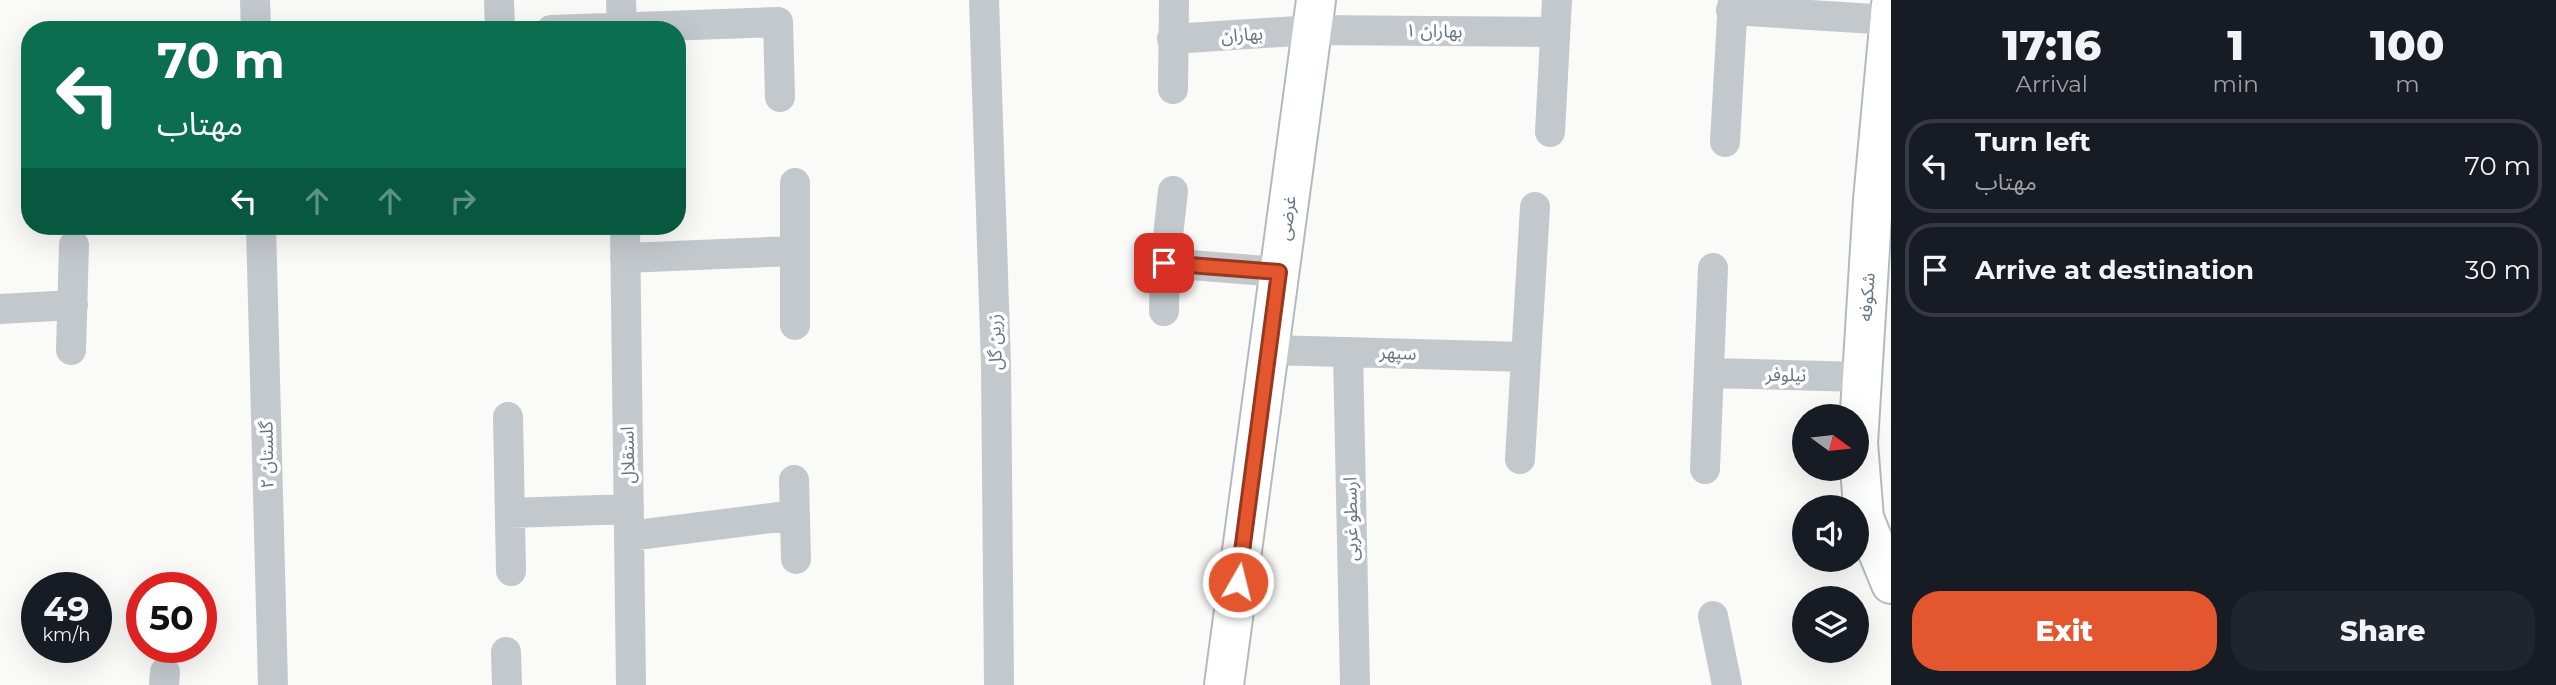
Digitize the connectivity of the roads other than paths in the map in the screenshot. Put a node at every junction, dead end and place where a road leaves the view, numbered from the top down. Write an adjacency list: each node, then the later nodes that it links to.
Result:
1 (256, 0): 11 (street)
2 (499, 0): 12 (street)
3 (984, 0): 55 (street, زرین گل)
4 (1174, 0): 14 (street)
5 (1557, 0): 13 (street)
6 (1732, 5): 9 (street); 18 (street)
7 (778, 11): 10 (street); 16 (street)
8 (1314, 15): 13 (street, بهاران ۱); 14 (street, بهاران); 29 (main road, غرضی)
9 (1891, 15): 39 (main road, شکوفه)
10 (622, 19)
11 (256, 21)
12 (500, 21)
13 (1555, 32): 17 (street)
14 (1172, 39): 15 (street)
15 (1173, 89)
16 (780, 97)
17 (1550, 132)
18 (1725, 142)
19 (795, 183): 25 (street)
20 (1173, 191): 27 (street)
21 (1535, 207): 37 (street)
22 (261, 235): 52 (street, گلستان ۲)
23 (625, 235): 26 (street, استقلال)
24 (74, 245): 30 (street)
25 (795, 251): 26 (street); 33 (street)
26 (625, 258): 46 (street, استقلال)
27 (1164, 263): 29 (street); 32 (street)
28 (1713, 268): 38 (street)
29 (1279, 272): 35 (main road, غرضی)
30 (73, 305): 31 (street); 34 (street)
31 (0, 309)
32 (1164, 311)
33 (795, 325)
34 (71, 350)
35 (1269, 350): 36 (street, سپهر); 56 (main road, غرضی)
36 (1348, 352): 37 (street, سپهر); 57 (street, ارسطو غربی)
37 (1526, 357): 41 (street)
38 (1711, 373): 39 (street, نیلوفر); 42 (street)
39 (1862, 377): 49 (main road, شکوفه)
40 (508, 417): 44 (street)
41 (1520, 459)
42 (1705, 469)
43 (794, 480): 45 (street)
44 (510, 513): 46 (street); 48 (street)
45 (795, 515): 46 (street); 47 (street)
46 (629, 522): 54 (street, استقلال)
47 (796, 559)
48 (511, 571)
49 (1891, 584)
50 (1713, 616): 58 (street)
51 (506, 652): 53 (street)
52 (272, 685)
53 (507, 685)
54 (631, 685)
55 (999, 685)
56 (1224, 685)
57 (1355, 685)
58 (1727, 685)

